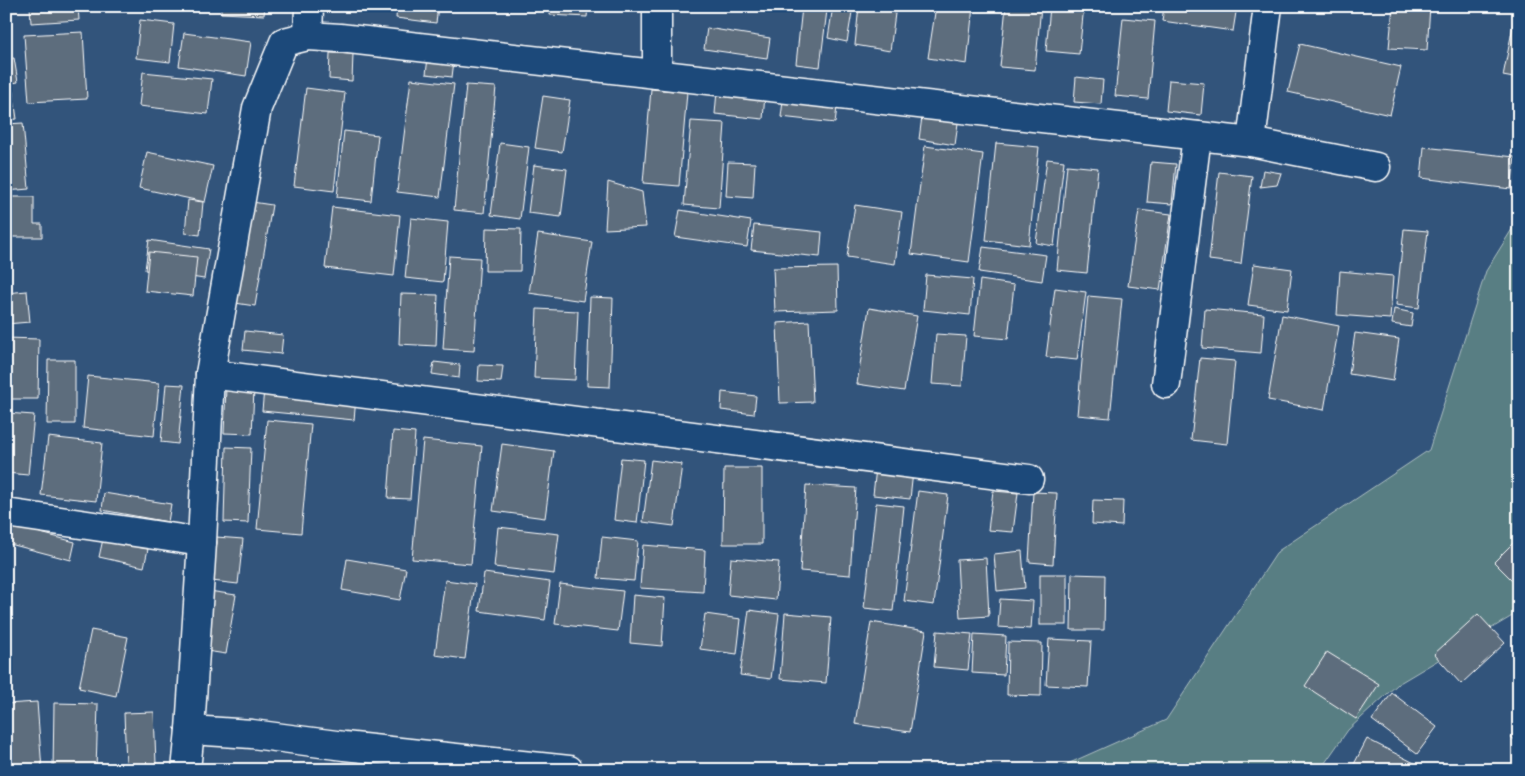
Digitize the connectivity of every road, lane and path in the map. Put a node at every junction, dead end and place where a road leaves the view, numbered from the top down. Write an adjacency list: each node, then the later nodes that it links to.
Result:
1 (309, 6): 4 (street)
2 (657, 6): 5 (street)
3 (1268, 6): 7 (street)
4 (308, 36): 5 (street); 9 (street)
5 (657, 74): 6 (street)
6 (1197, 136): 7 (street); 10 (street)
7 (1251, 142): 8 (street)
8 (1376, 168)
9 (210, 374): 11 (street); 13 (street)
10 (1166, 384)
11 (1029, 479)
12 (6, 513): 13 (street)
13 (202, 542): 14 (street)
14 (190, 730): 15 (street); 16 (street)
15 (186, 770)
16 (569, 770)

